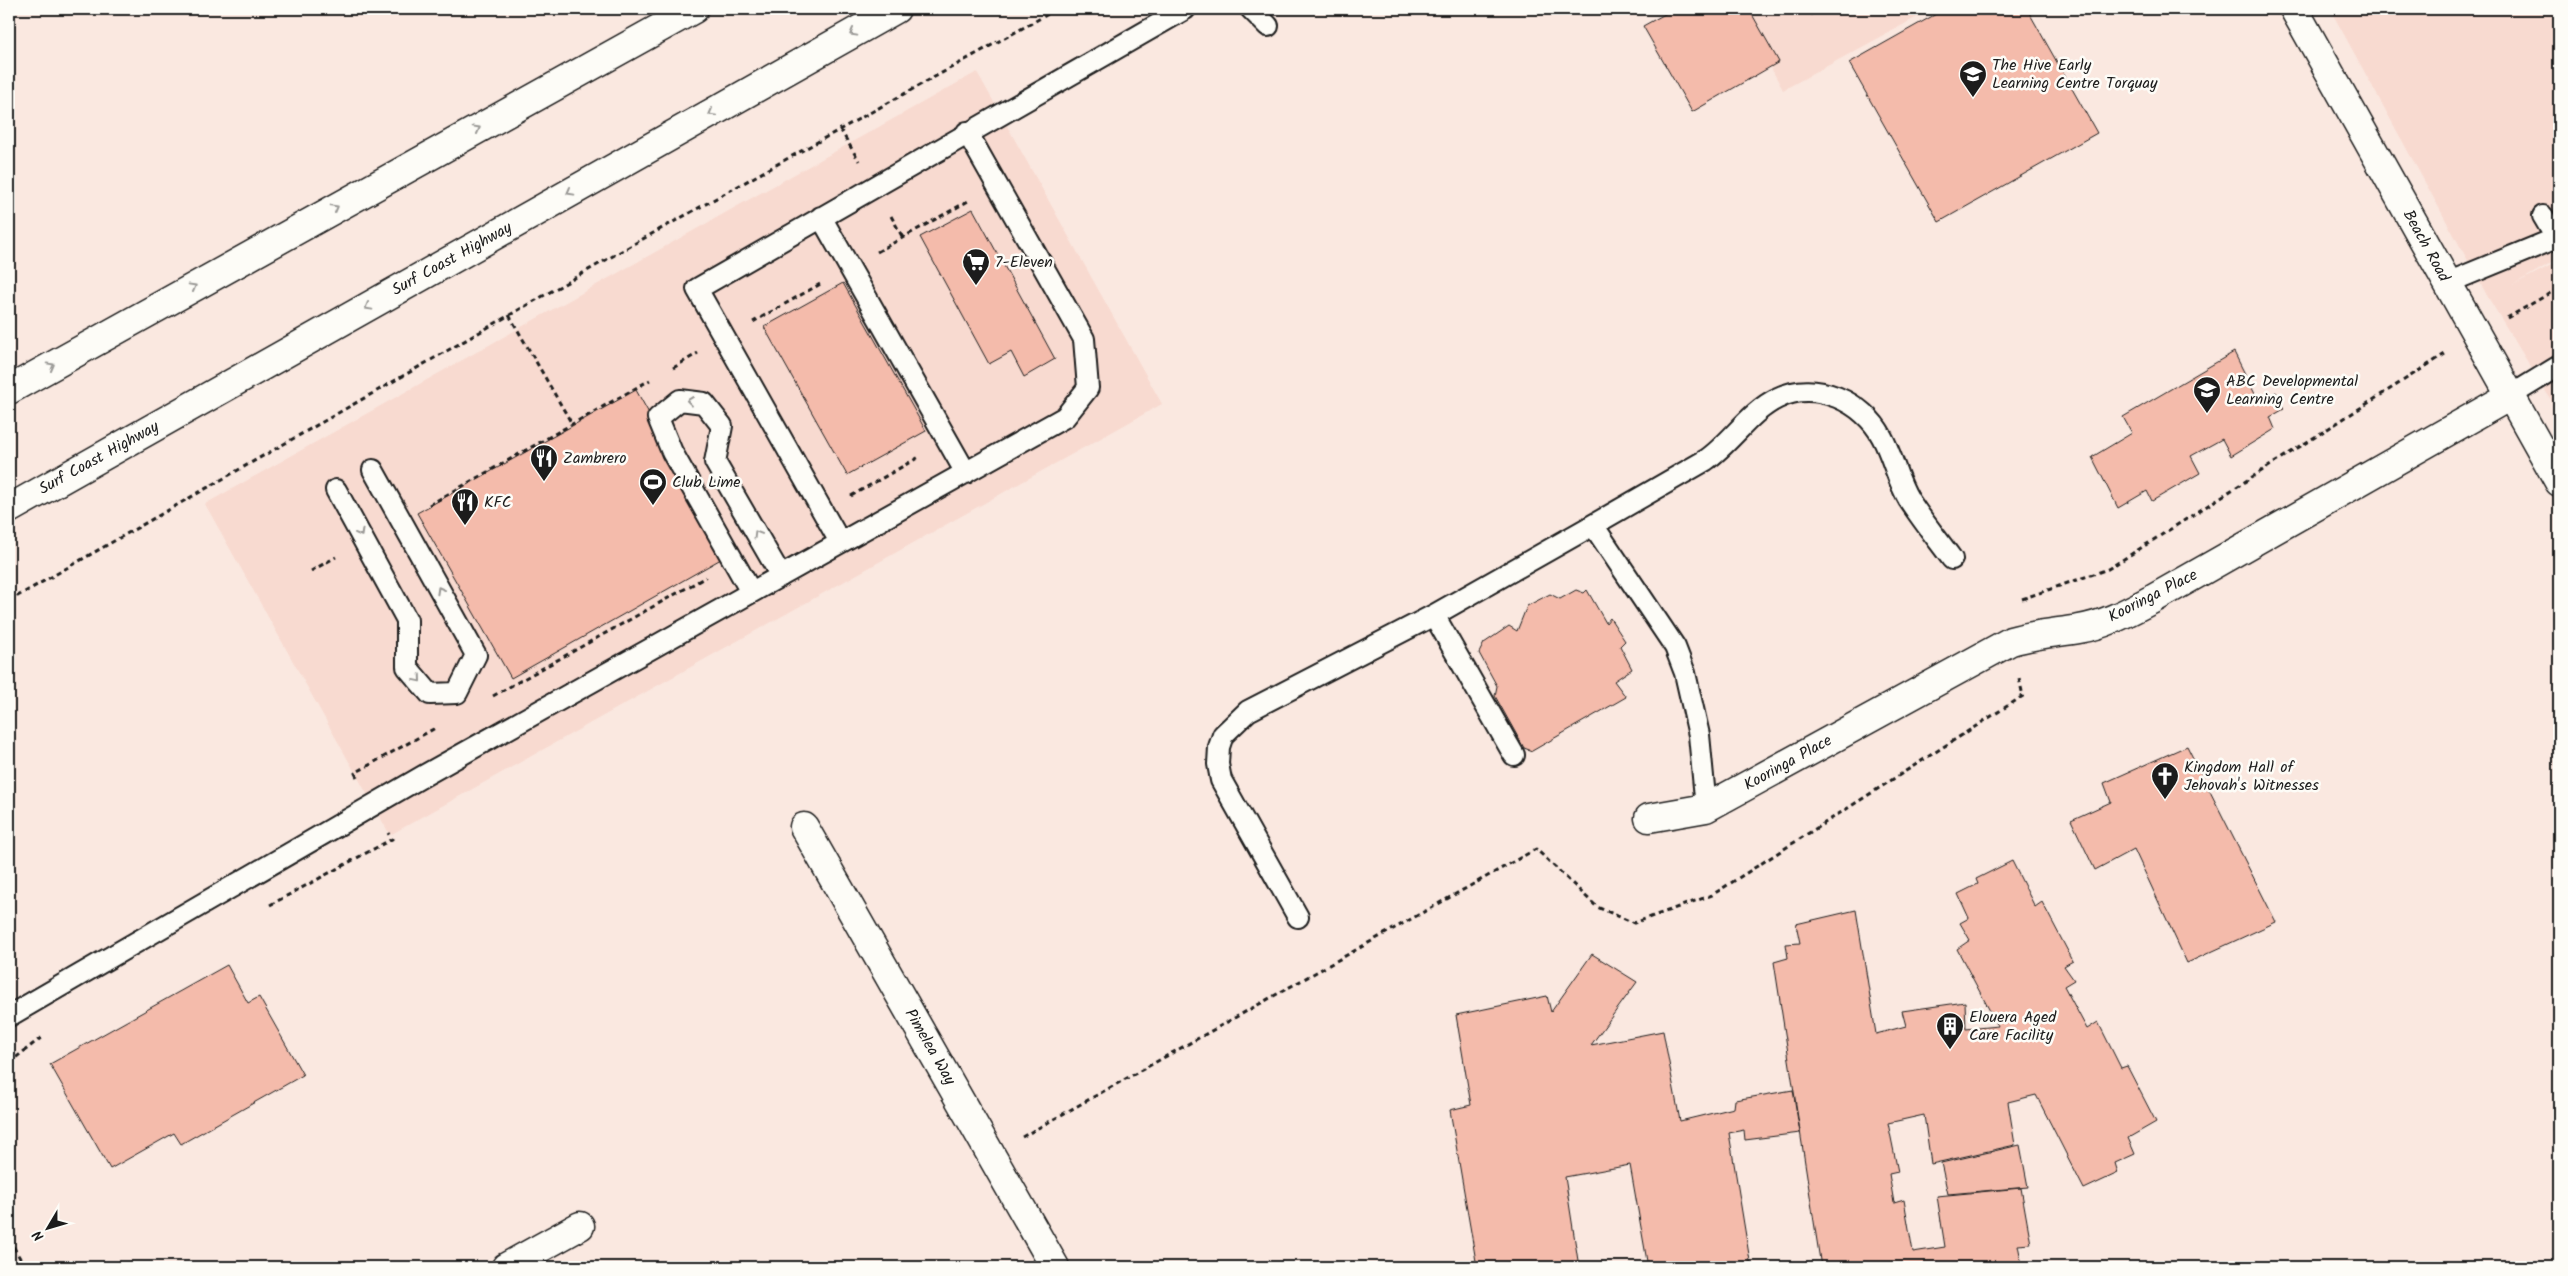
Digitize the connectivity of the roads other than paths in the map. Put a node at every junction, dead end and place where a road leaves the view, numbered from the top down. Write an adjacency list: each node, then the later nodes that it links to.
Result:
1 (694, 9): 13 (street, one-way to 1)
2 (896, 9): 19 (street, Surf Coast Highway, one-way to 19)
3 (1185, 9): 7 (lane)
4 (1251, 9): 6 (lane)
5 (2294, 9): 11 (street, Beach Road)
6 (1268, 26)
7 (967, 132): 8 (lane); 16 (lane)
8 (821, 216): 16 (lane); 21 (lane)
9 (2543, 216): 10 (lane)
10 (2558, 237): 11 (lane)
11 (2447, 283): 14 (street, Beach Road)
12 (2559, 366): 14 (lane, Kooringa Place)
13 (9, 390)
14 (2510, 396): 17 (street, Beach Road); 27 (street, Kooringa Place)
15 (373, 470): 18 (lane, one-way to 15)
16 (966, 473): 21 (lane)
17 (2559, 482)
18 (336, 490)
19 (9, 509)
20 (1593, 525): 22 (lane); 25 (lane); 27 (lane)
21 (840, 542): 23 (lane)
22 (1952, 559)
23 (781, 576): 24 (lane); 24 (lane, one-way to 24)
24 (751, 592): 31 (lane)
25 (1434, 615): 26 (lane); 30 (lane)
26 (1514, 756)
27 (1706, 808): 28 (street, Kooringa Place)
28 (1649, 818)
29 (804, 827): 34 (street, Pimelea Way)
30 (1298, 917)
31 (9, 1016)
32 (580, 1226): 33 (street)
33 (506, 1267)
34 (1055, 1267)

